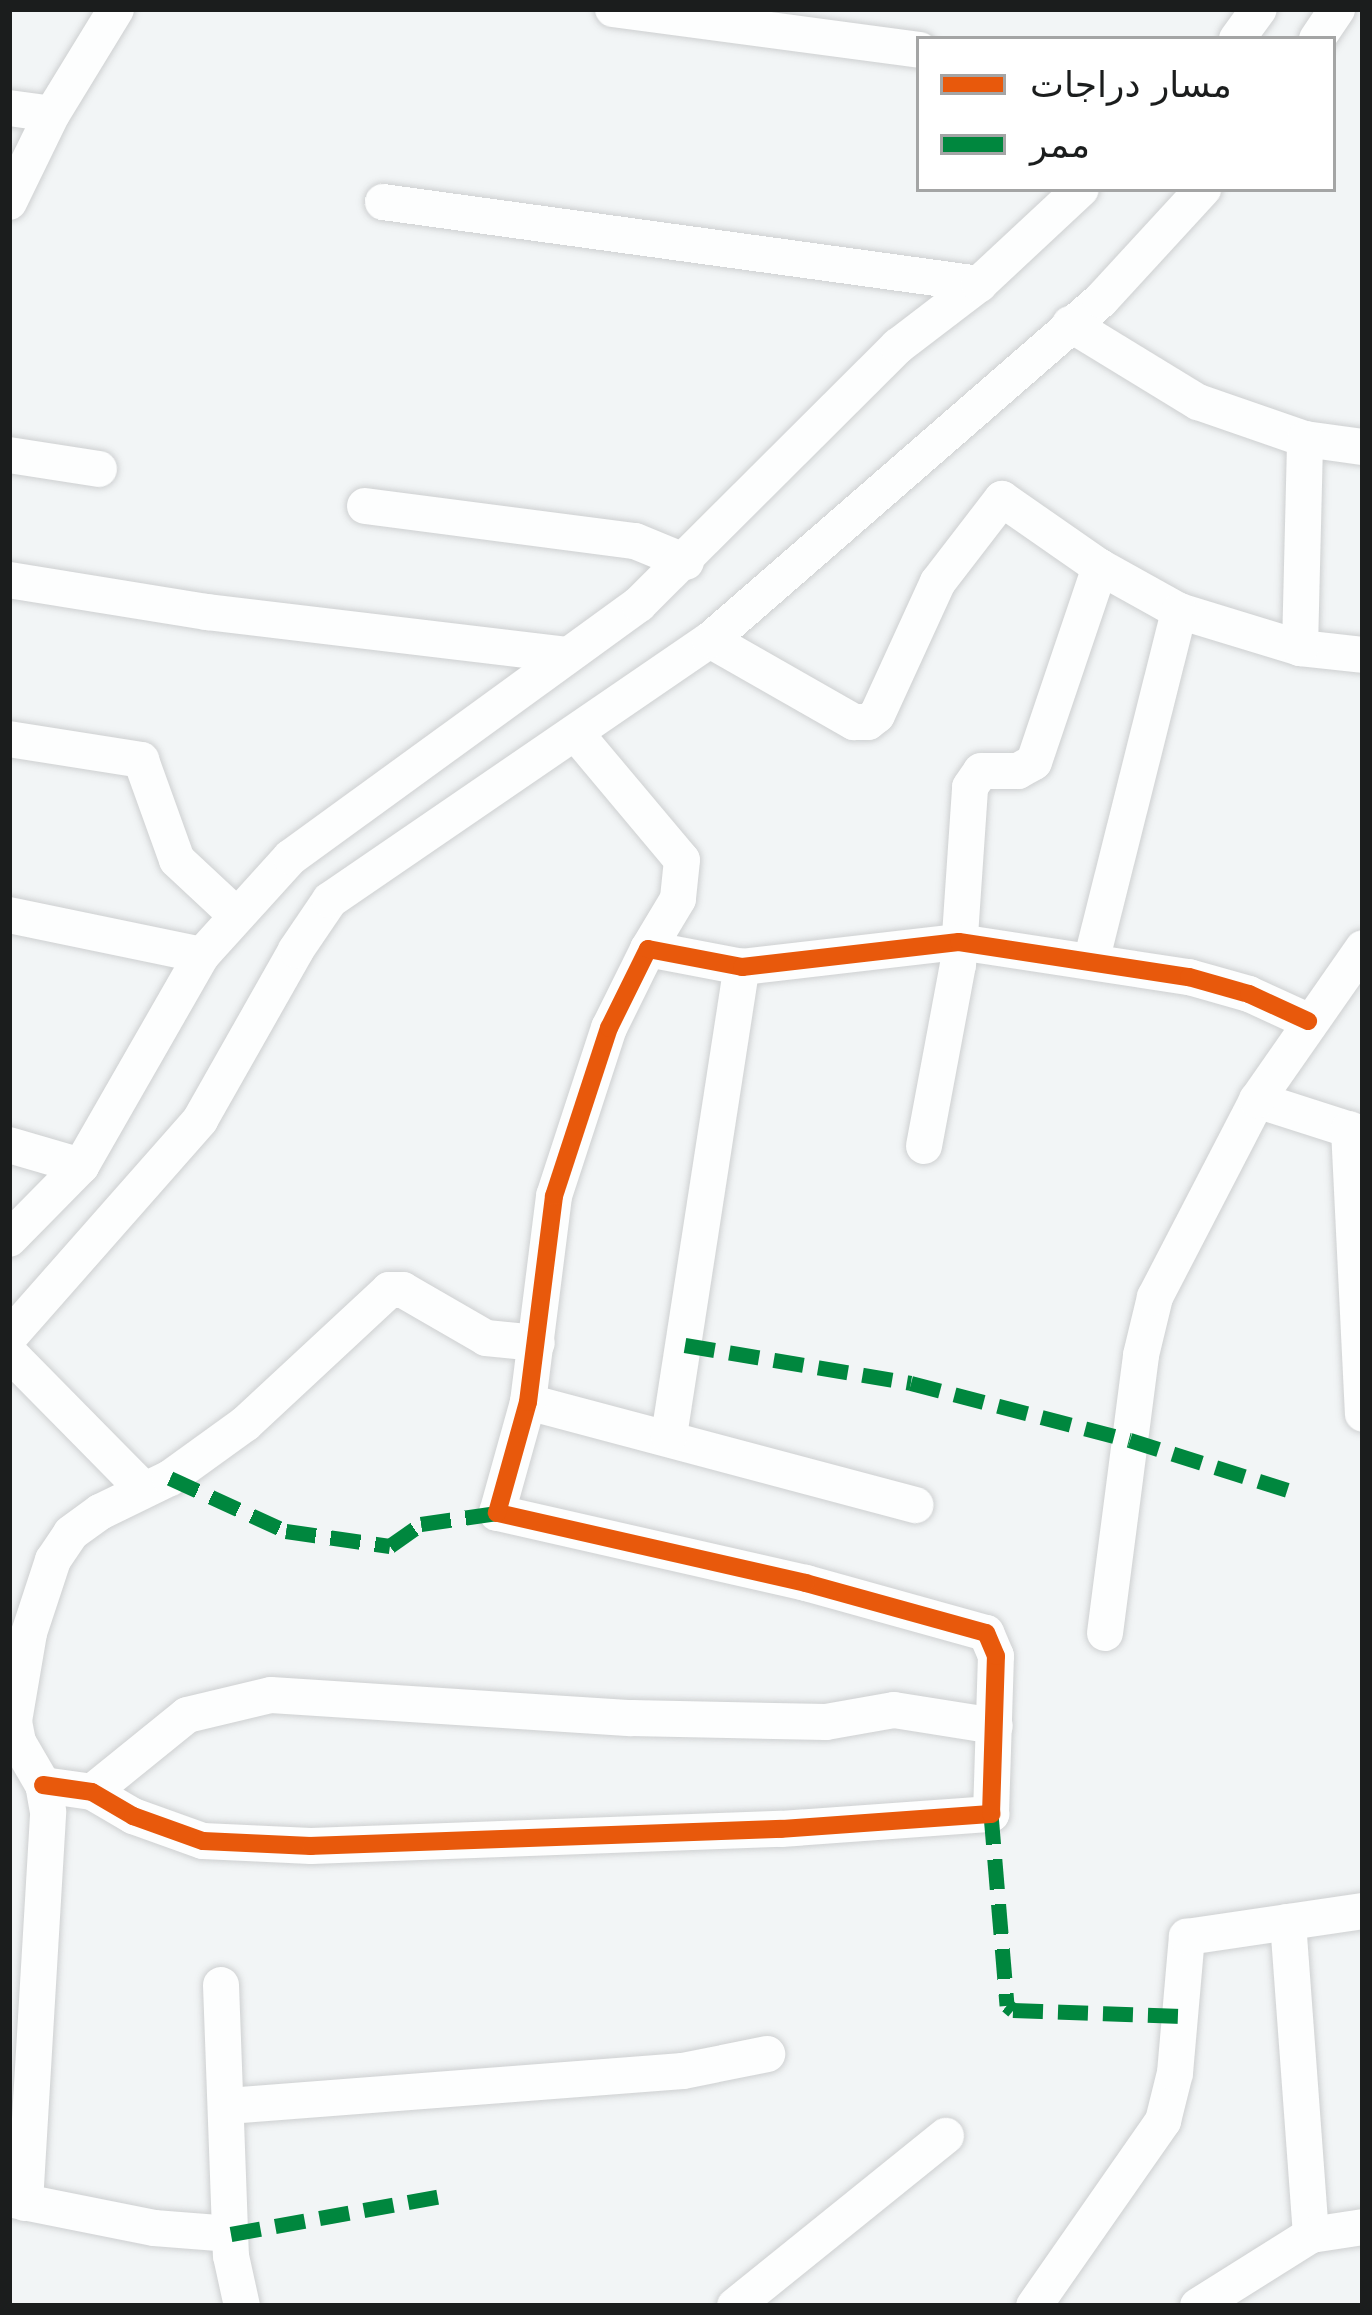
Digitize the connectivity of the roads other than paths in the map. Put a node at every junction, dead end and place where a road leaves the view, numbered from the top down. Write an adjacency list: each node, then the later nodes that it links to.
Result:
1 (116, 9): 7 (street)
2 (613, 9): 5 (street)
3 (1259, 9): 4 (street)
4 (1239, 36)
5 (916, 50)
6 (9, 109): 7 (street)
7 (52, 115): 10 (street)
8 (1078, 192): 12 (street)
9 (1201, 192): 13 (street)
10 (9, 202)
11 (382, 202): 12 (street)
12 (979, 284): 19 (street)
13 (1070, 324): 14 (street); 23 (street)
14 (1305, 439): 15 (street); 24 (street)
15 (1363, 447)
16 (9, 455): 17 (street)
17 (98, 469)
18 (365, 506): 19 (street)
19 (686, 562): 25 (street)
20 (1100, 567): 22 (street); 23 (street); 31 (street)
21 (9, 580): 25 (street)
22 (1179, 611): 24 (street); 35 (street)
23 (710, 640): 27 (street)
24 (1300, 648): 26 (street)
25 (567, 655): 30 (street)
26 (1363, 655)
27 (577, 735): 32 (street); 44 (street)
28 (9, 739): 30 (street)
29 (9, 915): 34 (street)
30 (236, 915): 34 (street)
31 (959, 942): 35 (street); 36 (street); 41 (street)
32 (648, 949): 36 (street); 45 (street)
33 (1363, 949): 37 (street)
34 (202, 955): 42 (street)
35 (1092, 958): 37 (street)
36 (742, 967): 49 (street)
37 (1308, 1021): 38 (street)
38 (1257, 1100): 39 (street); 52 (street)
39 (1356, 1131): 48 (street)
40 (9, 1145): 42 (street)
41 (924, 1146)
42 (81, 1166): 43 (street)
43 (9, 1239)
44 (9, 1337)
45 (537, 1343): 47 (street); 50 (street)
46 (9, 1353): 50 (street)
47 (528, 1402): 49 (street); 54 (street)
48 (1363, 1414)
49 (669, 1436): 51 (street)
50 (143, 1489): 53 (street)
51 (916, 1505)
52 (1105, 1633)
53 (15, 1666): 55 (street)
54 (995, 1726): 56 (street); 56 (street)
55 (43, 1785): 56 (street); 63 (street)
56 (92, 1792)
57 (1363, 1911): 58 (street)
58 (1288, 1922): 66 (street); 69 (street)
59 (220, 1985): 61 (street)
60 (766, 2054): 61 (street)
61 (228, 2106): 65 (street)
62 (946, 2136): 68 (street)
63 (17, 2201): 65 (street)
64 (1363, 2227): 66 (street)
65 (231, 2234): 67 (street)
66 (1311, 2235): 70 (street)
67 (242, 2306)
68 (735, 2306)
69 (1034, 2306)
70 (1198, 2306)

